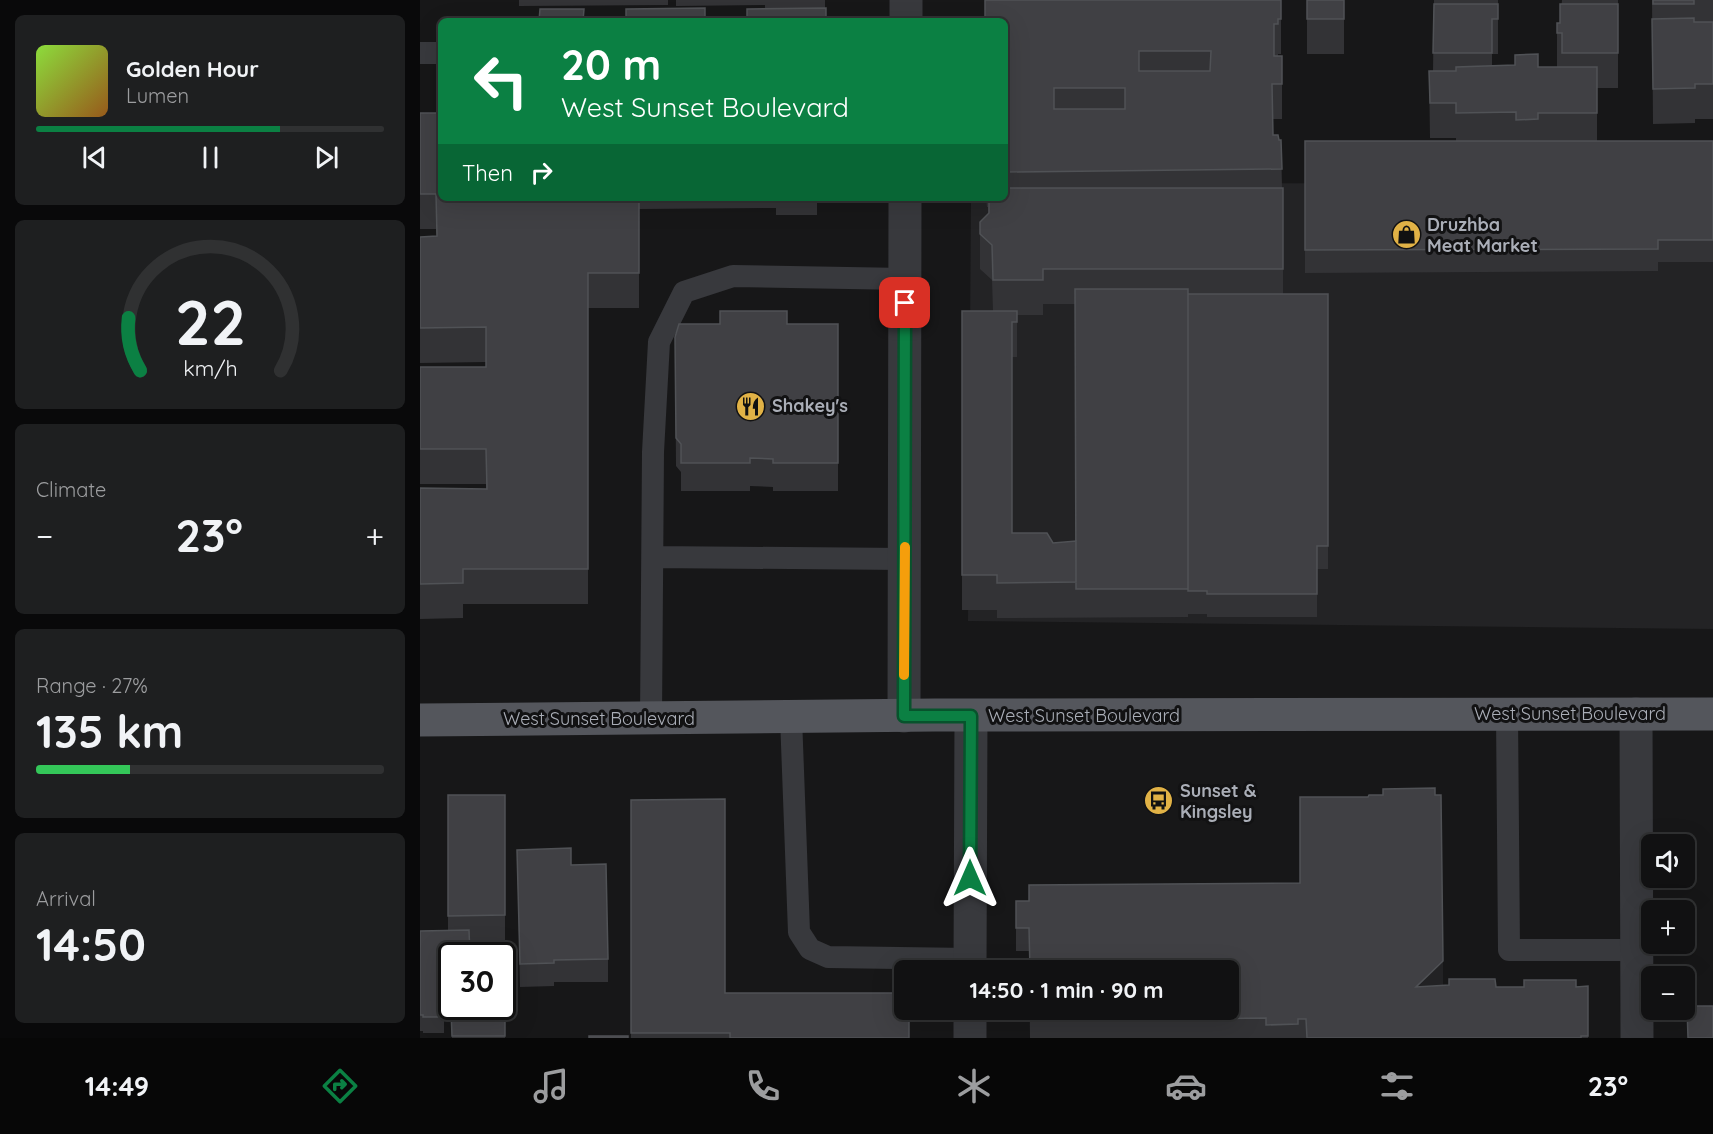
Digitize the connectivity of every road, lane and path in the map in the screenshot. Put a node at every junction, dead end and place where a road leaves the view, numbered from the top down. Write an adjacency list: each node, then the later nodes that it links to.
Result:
1 (906, 0): 2 (street)
2 (906, 18)
3 (420, 53): 4 (lane)
4 (438, 53)
5 (905, 201): 6 (street)
6 (905, 279): 7 (lane); 8 (street)
7 (653, 557): 8 (lane); 15 (lane)
8 (905, 559): 12 (street)
9 (1507, 714): 10 (main road, West Sunset Boulevard); 13 (main road, West Sunset Boulevard); 17 (lane)
10 (1636, 714): 11 (main road, West Sunset Boulevard); 17 (street)
11 (1713, 714)
12 (904, 716): 13 (main road, West Sunset Boulevard); 14 (main road, West Sunset Boulevard)
13 (971, 716): 18 (street)
14 (791, 717): 15 (main road, West Sunset Boulevard); 19 (lane)
15 (651, 719): 16 (main road, West Sunset Boulevard)
16 (420, 720)
17 (1636, 950): 22 (street)
18 (970, 960)
19 (894, 961)
20 (970, 1020): 21 (street)
21 (970, 1038)
22 (1637, 1038)

